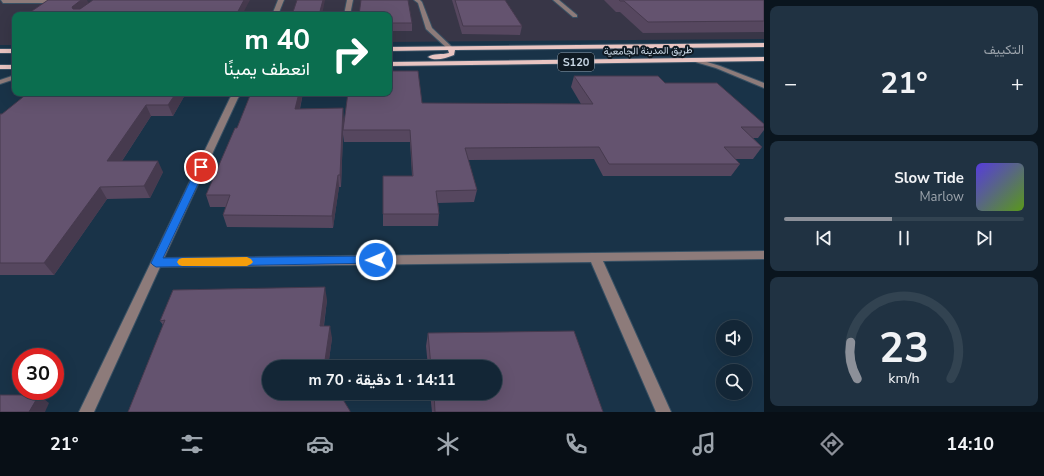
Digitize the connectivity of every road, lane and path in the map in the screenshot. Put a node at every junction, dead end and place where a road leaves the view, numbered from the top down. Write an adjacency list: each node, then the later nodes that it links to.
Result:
1 (281, 0): 7 (street)
2 (350, 0): 8 (street)
3 (417, 0): 12 (street)
4 (556, 0): 9 (street)
5 (3, 1): 6 (street)
6 (63, 1)
7 (276, 12)
8 (348, 12)
9 (575, 16)
10 (764, 45): 12 (main road, طريق المدينة الجامعية / S120)
11 (392, 48): 12 (main road, طريق المدينة الجامعية / S120)
12 (450, 48): 15 (main road)
13 (0, 51): 14 (main road)
14 (12, 51)
15 (392, 58)
16 (764, 59): 17 (main road, طريق المدينة الجامعية / S120)
17 (694, 60): 18 (main road, طريق المدينة الجامعية / S120); 23 (street)
18 (392, 64)
19 (0, 67): 20 (main road)
20 (12, 67)
21 (12, 78): 22 (street)
22 (0, 82)
23 (764, 86)
24 (234, 96): 27 (street)
25 (764, 255): 26 (street)
26 (595, 257): 27 (street); 29 (street)
27 (156, 263): 28 (street)
28 (86, 412)
29 (664, 412)

